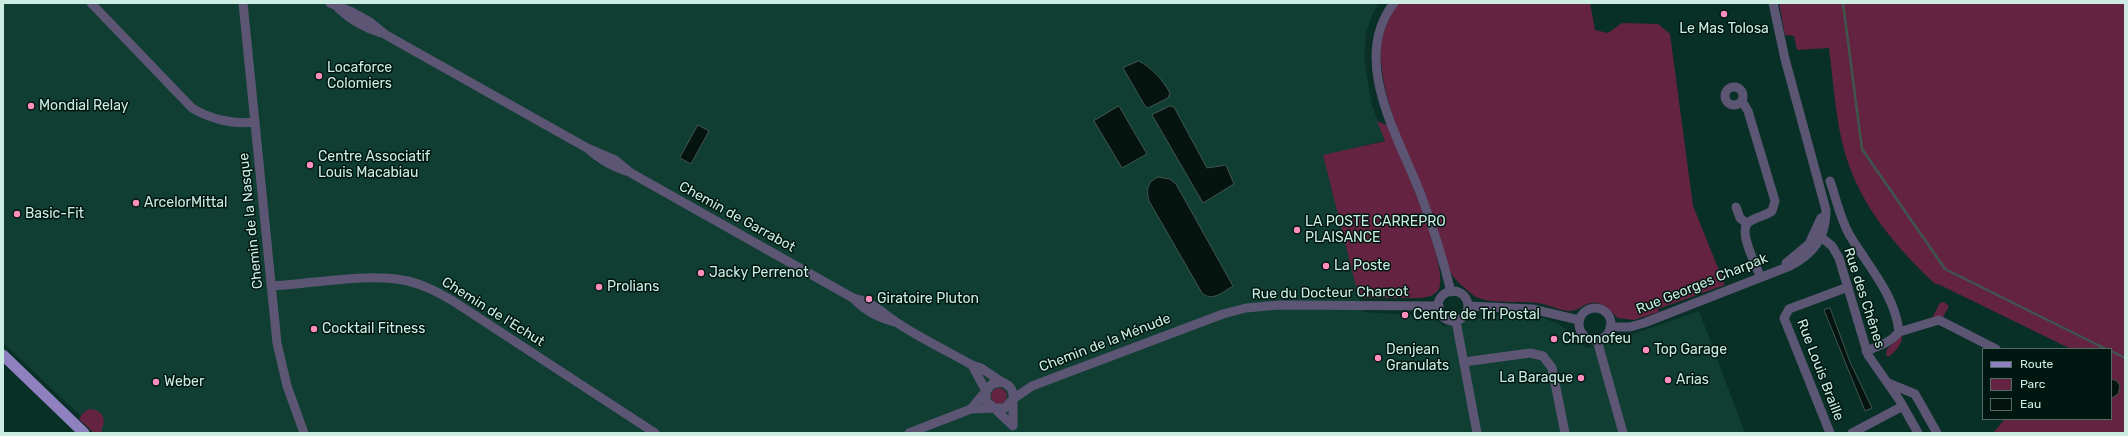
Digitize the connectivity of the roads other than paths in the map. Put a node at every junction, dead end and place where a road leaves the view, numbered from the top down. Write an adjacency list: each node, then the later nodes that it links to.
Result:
1 (91, 3): 7 (street)
2 (243, 3): 7 (street, Chemin de la Nasque)
3 (1394, 3): 16 (street)
4 (1773, 3): 11 (street)
5 (334, 5): 29 (street, Chemin de Garrabot)
6 (1742, 101): 10 (street)
7 (255, 122): 14 (street, Chemin de la Nasque)
8 (1830, 181): 23 (street)
9 (1736, 207): 10 (street)
10 (1747, 224): 13 (street)
11 (1819, 234): 12 (street, Rue Georges Charpak); 12 (street, Rue Georges Charpak); 15 (street, Rue des Chênes)
12 (1780, 268): 13 (street, Rue Georges Charpak)
13 (1760, 276): 22 (street, Rue Georges Charpak)
14 (271, 286): 41 (street, Chemin de la Nasque); 42 (street, Chemin de l'Echut)
15 (1848, 287): 26 (street, Rue des Chênes); 47 (street, Rue Louis Braille)
16 (1451, 292): 17 (street); 18 (street)
17 (1439, 306): 20 (street); 21 (street, Rue du Docteur Charcot)
18 (1468, 306): 19 (street); 20 (street)
19 (1579, 320): 22 (street); 24 (street)
20 (1456, 321): 28 (street)
21 (1188, 326): 32 (street, Chemin de la Ménude)
22 (1610, 327): 24 (street)
23 (1899, 332): 25 (street); 26 (street)
24 (1597, 340): 46 (street)
25 (1994, 348)
26 (1866, 351): 31 (street, Rue des Chênes)
27 (3, 356): 40 (main road)
28 (1464, 362): 44 (street); 45 (street)
29 (972, 365): 30 (street, Chemin de Garrabot); 33 (street)
30 (1004, 383): 32 (street, Chemin de la Ménude); 33 (street); 35 (street)
31 (1888, 383): 34 (street); 36 (street, Rue des Chênes)
32 (1032, 386): 35 (street, Chemin de la Ménude)
33 (986, 391): 37 (street); 38 (street)
34 (1908, 391): 36 (street); 50 (street)
35 (1013, 400): 37 (street); 39 (street)
36 (1901, 403): 48 (street, Rue Louis Braille); 49 (street, Rue des Chênes)
37 (994, 408): 38 (street); 39 (street)
38 (971, 409): 43 (street)
39 (1014, 430)
40 (84, 433)
41 (304, 433)
42 (655, 433)
43 (909, 433)
44 (1477, 433)
45 (1565, 433)
46 (1623, 433)
47 (1830, 433)
48 (1852, 433)
49 (1918, 433)
50 (1937, 433)

